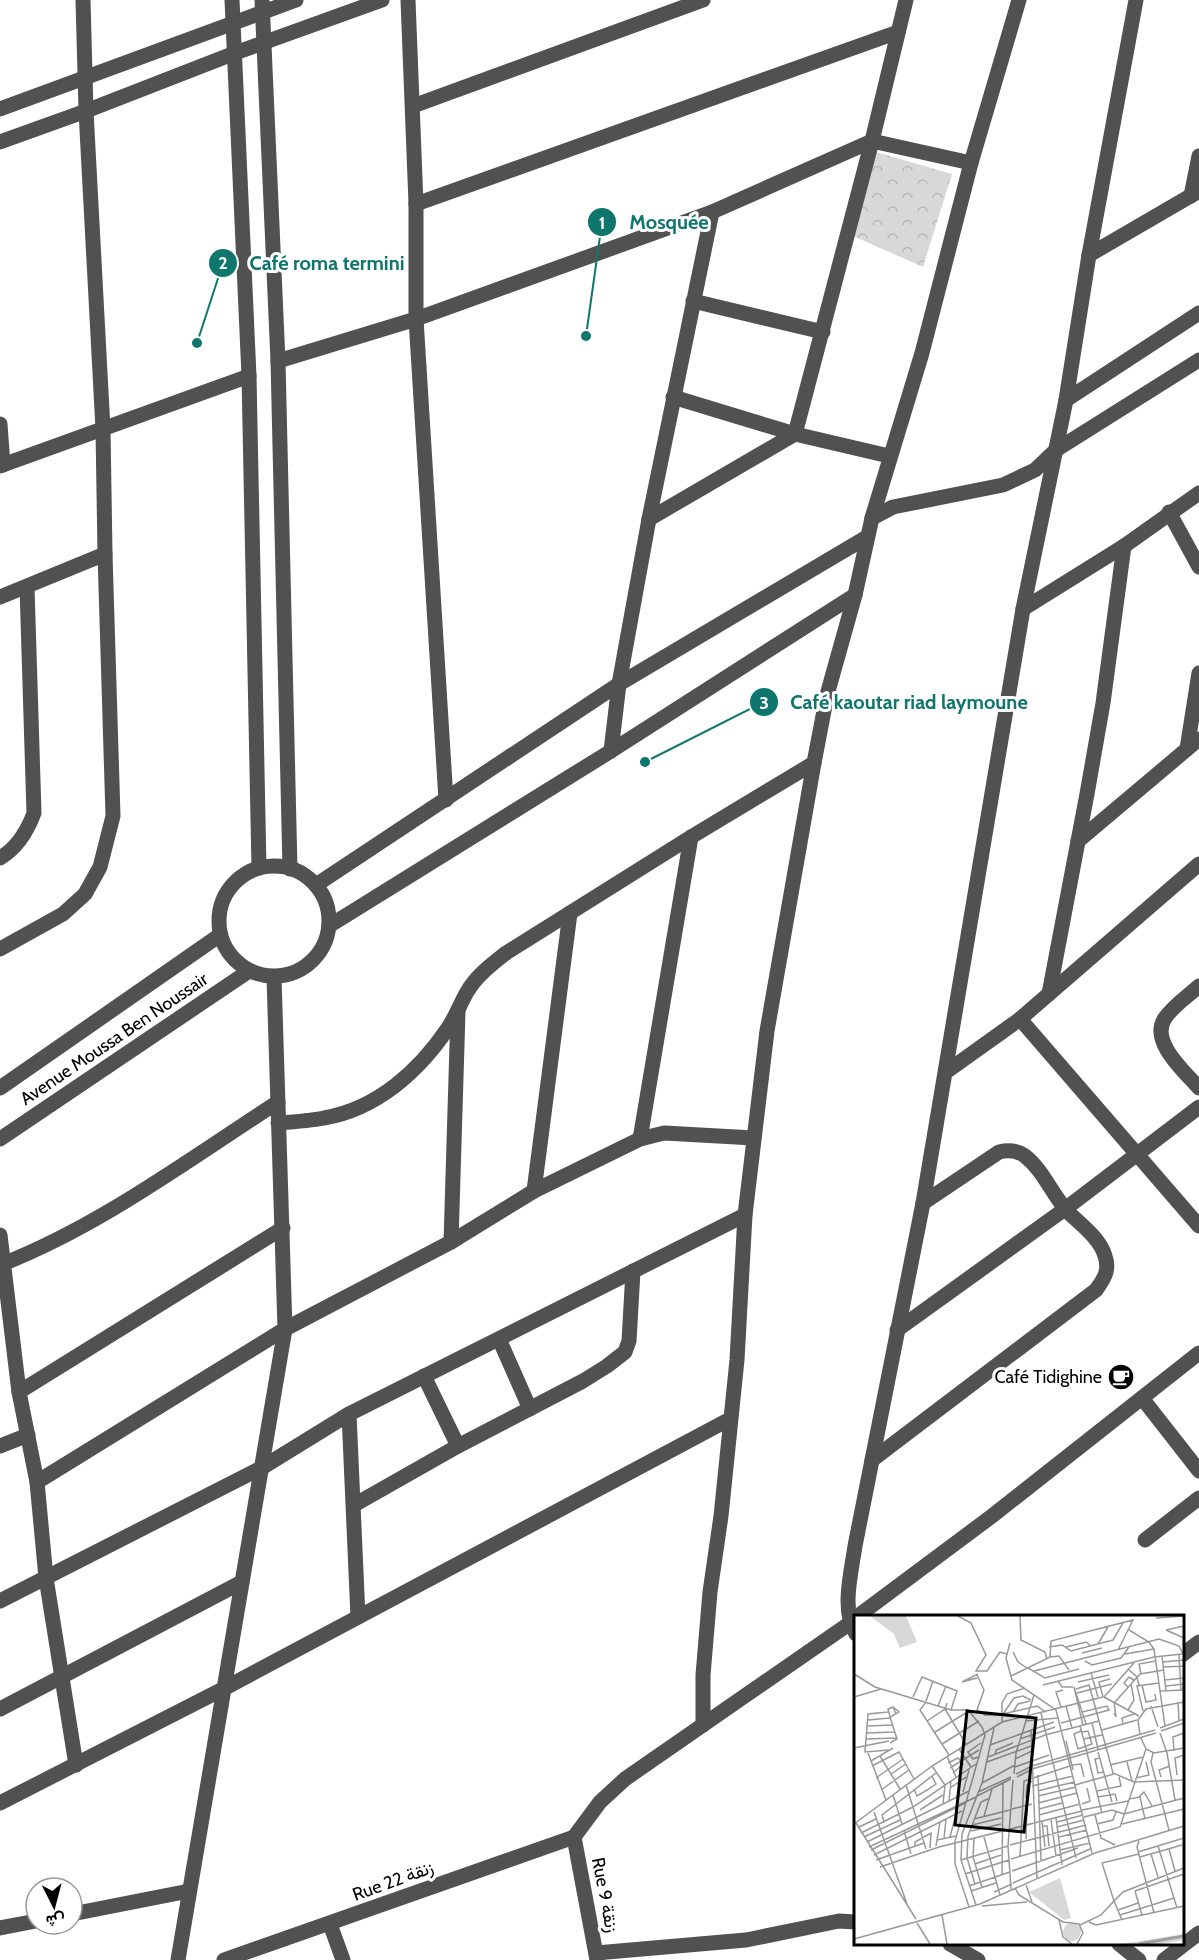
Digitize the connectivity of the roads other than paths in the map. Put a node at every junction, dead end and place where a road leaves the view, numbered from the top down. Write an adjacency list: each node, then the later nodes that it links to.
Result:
1 (83, 0): 15 (street)
2 (232, 0): 11 (street)
3 (296, 0): 10 (street)
4 (382, 0): 13 (street)
5 (408, 0): 16 (street)
6 (703, 0): 16 (street)
7 (906, 0): 12 (street)
8 (1019, 0): 22 (street)
9 (1136, 0): 26 (street)
10 (262, 6): 11 (street); 13 (street)
11 (232, 23): 14 (street); 15 (street)
12 (898, 32): 19 (street); 24 (street)
13 (264, 42): 14 (street); 32 (street)
14 (234, 53): 18 (street); 33 (street)
15 (85, 78): 17 (street); 18 (street)
16 (413, 106): 24 (street)
17 (0, 109)
18 (86, 111): 20 (street); 37 (street)
19 (872, 141): 22 (street); 25 (street); 30 (street)
20 (0, 142)
21 (1199, 156): 23 (street)
22 (971, 163): 40 (street)
23 (1195, 194): 26 (street)
24 (416, 204): 29 (street)
25 (712, 212): 27 (street); 29 (street)
26 (1089, 255): 35 (street)
27 (693, 301): 30 (street); 34 (street)
28 (1199, 313): 35 (street)
29 (416, 319): 32 (street); 59 (street)
30 (823, 332): 38 (street)
31 (1199, 360): 39 (street)
32 (278, 361): 65 (street)
33 (249, 376): 37 (street); 64 (street)
34 (673, 397): 38 (street); 45 (street)
35 (1066, 400): 39 (street)
36 (0, 424): 41 (street)
37 (103, 429): 41 (street); 48 (street)
38 (795, 435): 40 (street); 45 (street)
39 (1056, 450): 44 (street); 53 (street)
40 (889, 456): 44 (street)
41 (1, 465)
42 (1199, 493): 43 (street)
43 (1170, 512): 47 (street); 49 (street)
44 (872, 518): 46 (street)
45 (649, 519): 55 (street)
46 (867, 537): 51 (street); 55 (street)
47 (1124, 546): 53 (street); 61 (street)
48 (105, 554): 50 (street); 70 (street)
49 (1199, 567)
50 (27, 587): 52 (street); 62 (street)
51 (855, 595): 57 (street); 58 (street)
52 (0, 597)
53 (1023, 609): 77 (street)
54 (1199, 673): 56 (street)
55 (619, 684): 57 (street); 59 (street)
56 (1193, 744): 61 (street)
57 (611, 751): 68 (street)
58 (814, 763): 60 (street); 83 (street)
59 (446, 800): 66 (street)
60 (692, 837): 67 (street); 85 (street)
61 (1078, 841): 74 (street)
62 (0, 858)
63 (1199, 864): 74 (street)
64 (259, 868): 65 (street); 69 (street)
65 (290, 869): 66 (street)
66 (316, 885): 68 (street)
67 (570, 912): 75 (street); 87 (street)
68 (329, 926): 72 (street)
69 (220, 935): 71 (street); 78 (street, Avenue Moussa Ben Noussair)
70 (0, 949)
71 (249, 971): 72 (street); 84 (street, Avenue Moussa Ben Noussair)
72 (274, 977): 80 (street)
73 (1199, 986): 79 (street)
74 (1049, 994): 76 (street)
75 (458, 1012): 82 (street); 94 (street)
76 (1020, 1019): 77 (street); 86 (street)
77 (945, 1072): 88 (street)
78 (0, 1088)
79 (1199, 1088)
80 (278, 1102): 82 (street); 95 (street)
81 (1199, 1107): 86 (street)
82 (278, 1123): 92 (street)
83 (754, 1138): 85 (street); 90 (street)
84 (0, 1139)
85 (640, 1139): 87 (street)
86 (1137, 1155): 89 (street); 91 (street)
87 (534, 1191): 94 (street)
88 (923, 1203): 89 (street); 98 (street)
89 (1065, 1209): 98 (street); 111 (street)
90 (745, 1215): 96 (street); 107 (street)
91 (1199, 1226)
92 (283, 1228): 97 (street); 103 (street)
93 (0, 1235): 95 (street)
94 (451, 1242): 97 (street)
95 (1, 1265): 100 (street)
96 (633, 1272): 99 (street); 105 (street)
97 (285, 1329): 112 (street); 114 (street)
98 (897, 1330): 111 (street)
99 (499, 1339): 102 (street); 105 (street)
100 (7, 1352): 103 (street)
101 (1199, 1353): 104 (street)
102 (424, 1376): 106 (street); 110 (street)
103 (19, 1392): 108 (street)
104 (1142, 1398): 113 (street); 121 (street)
105 (530, 1409): 110 (street)
106 (349, 1414): 112 (street); 116 (street)
107 (730, 1419): 122 (street); 130 (street)
108 (27, 1435): 109 (street); 114 (street)
109 (0, 1446)
110 (458, 1446): 116 (street)
111 (872, 1460): 123 (street)
112 (262, 1467): 118 (street); 119 (street)
113 (1199, 1471)
114 (37, 1482): 118 (street)
115 (1199, 1498): 117 (street)
116 (354, 1505): 122 (street)
117 (1145, 1540)
118 (46, 1578): 120 (street); 127 (street)
119 (242, 1582): 127 (street); 128 (street)
120 (0, 1601)
121 (865, 1615)
122 (358, 1617): 128 (street)
123 (854, 1617)
124 (854, 1624): 130 (street)
125 (1199, 1642): 126 (street)
126 (1184, 1653)
127 (61, 1676): 129 (street); 131 (street)
128 (225, 1688): 131 (street); 134 (street)
129 (0, 1709)
130 (703, 1725): 133 (street)
131 (76, 1765): 132 (street)
132 (0, 1803)
133 (574, 1837): 138 (street, Rue 22 زنقة); 143 (street, Rue 9 زنقة)
134 (189, 1891): 135 (street); 144 (street)
135 (84, 1912)
136 (854, 1922): 143 (street)
137 (24, 1923): 139 (street)
138 (330, 1924): 145 (street, Rue 22 زنقة); 146 (street)
139 (0, 1928)
140 (1199, 1934): 149 (street)
141 (952, 1945): 147 (street)
142 (1120, 1945): 148 (street)
143 (597, 1957)
144 (178, 1960)
145 (224, 1960)
146 (343, 1960)
147 (978, 1960)
148 (1139, 1960)
149 (1164, 1960)

